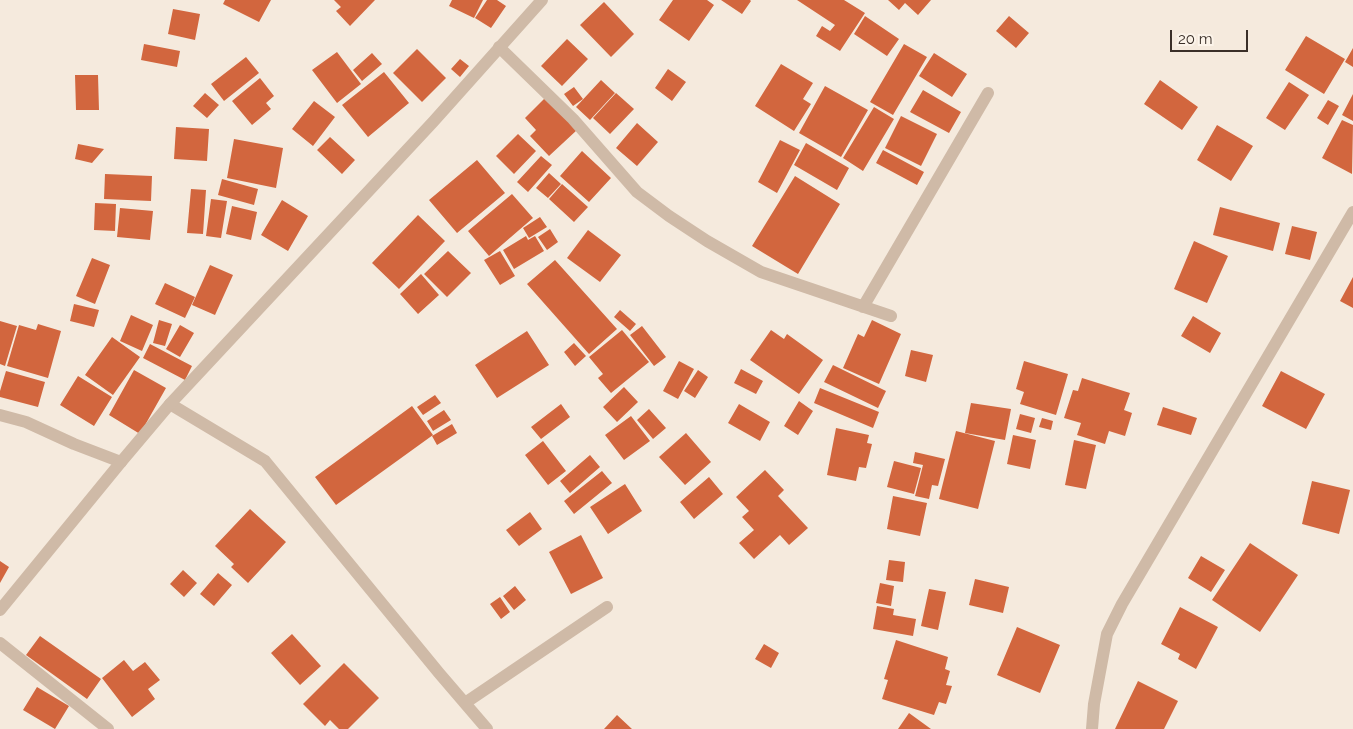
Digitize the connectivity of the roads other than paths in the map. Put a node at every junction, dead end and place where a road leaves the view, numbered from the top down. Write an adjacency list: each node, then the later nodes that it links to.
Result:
1 (542, 0): 2 (street)
2 (499, 47): 6 (street); 8 (street)
3 (988, 93): 6 (street)
4 (1353, 212): 5 (street)
5 (1350, 226): 17 (street)
6 (863, 307): 7 (street)
7 (891, 316)
8 (170, 404): 10 (street); 14 (street)
9 (0, 414): 10 (street)
10 (121, 462): 12 (street)
11 (607, 607): 14 (street)
12 (0, 610)
13 (0, 643): 15 (street)
14 (465, 704): 16 (street)
15 (108, 729)
16 (487, 729)
17 (1092, 729)

